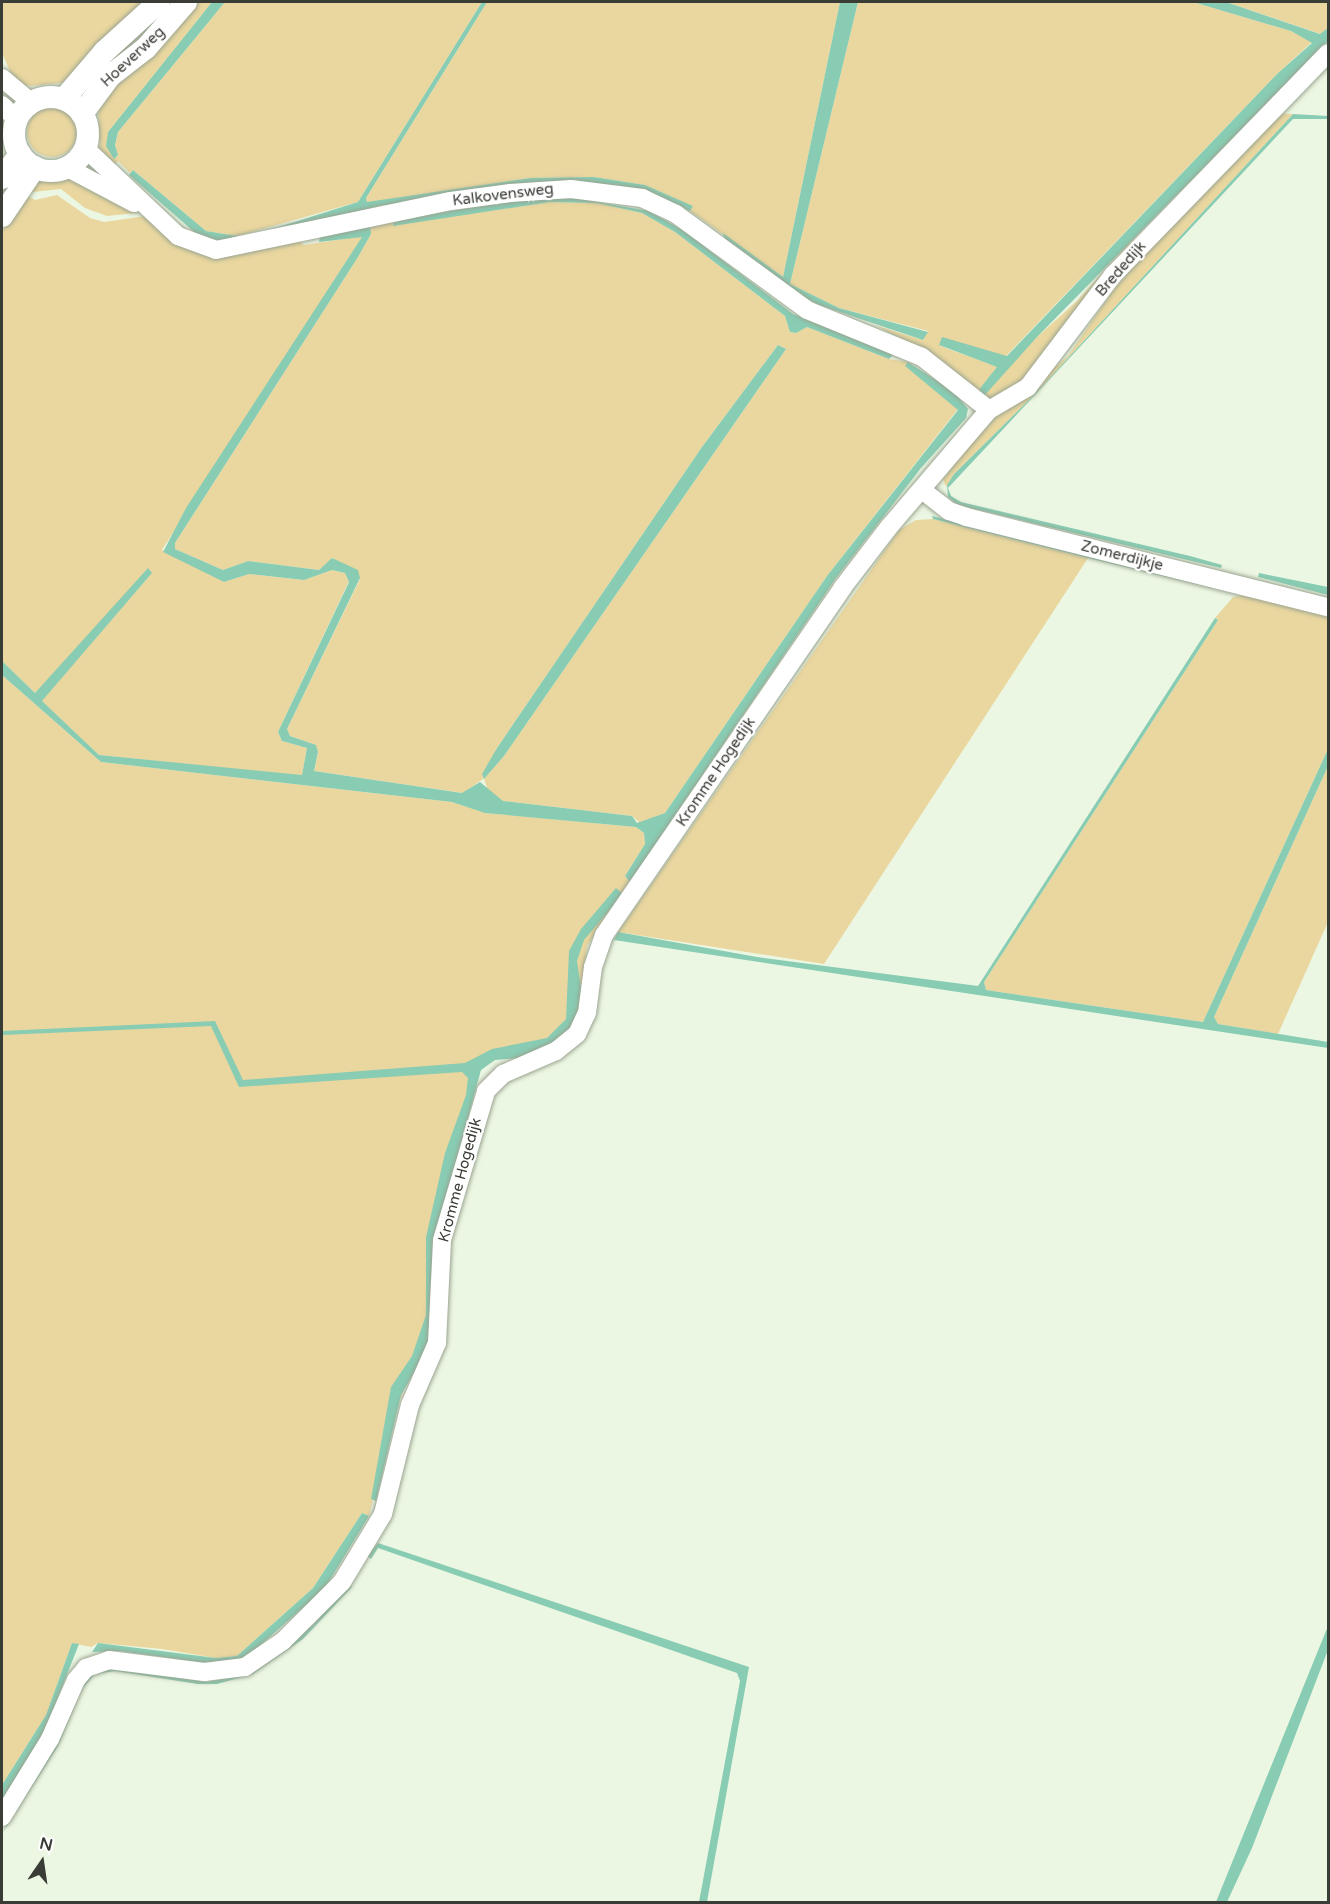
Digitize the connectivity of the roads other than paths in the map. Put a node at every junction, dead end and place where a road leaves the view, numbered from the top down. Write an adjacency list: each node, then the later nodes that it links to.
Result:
1 (159, 2): 5 (main road, Hoeverweg)
2 (186, 2): 8 (main road, Hoeverweg)
3 (1329, 53): 15 (street, Brededijk)
4 (2, 78): 6 (street)
5 (64, 99): 6 (main road); 8 (main road)
6 (31, 102): 7 (main road)
7 (9, 113): 10 (main road)
8 (82, 114): 9 (main road)
9 (85, 148): 11 (main road); 13 (street, Kalkovensweg)
10 (28, 160): 11 (main road); 12 (main road); 14 (main road)
11 (66, 167): 13 (street, Kalkovensweg)
12 (2, 178)
13 (152, 210): 15 (street, Kalkovensweg)
14 (2, 216)
15 (989, 410): 16 (street, Brededijk)
16 (922, 490): 17 (street, Zomerdijkje); 18 (street, Kromme Hogedijk)
17 (1329, 607)
18 (2, 1816)

